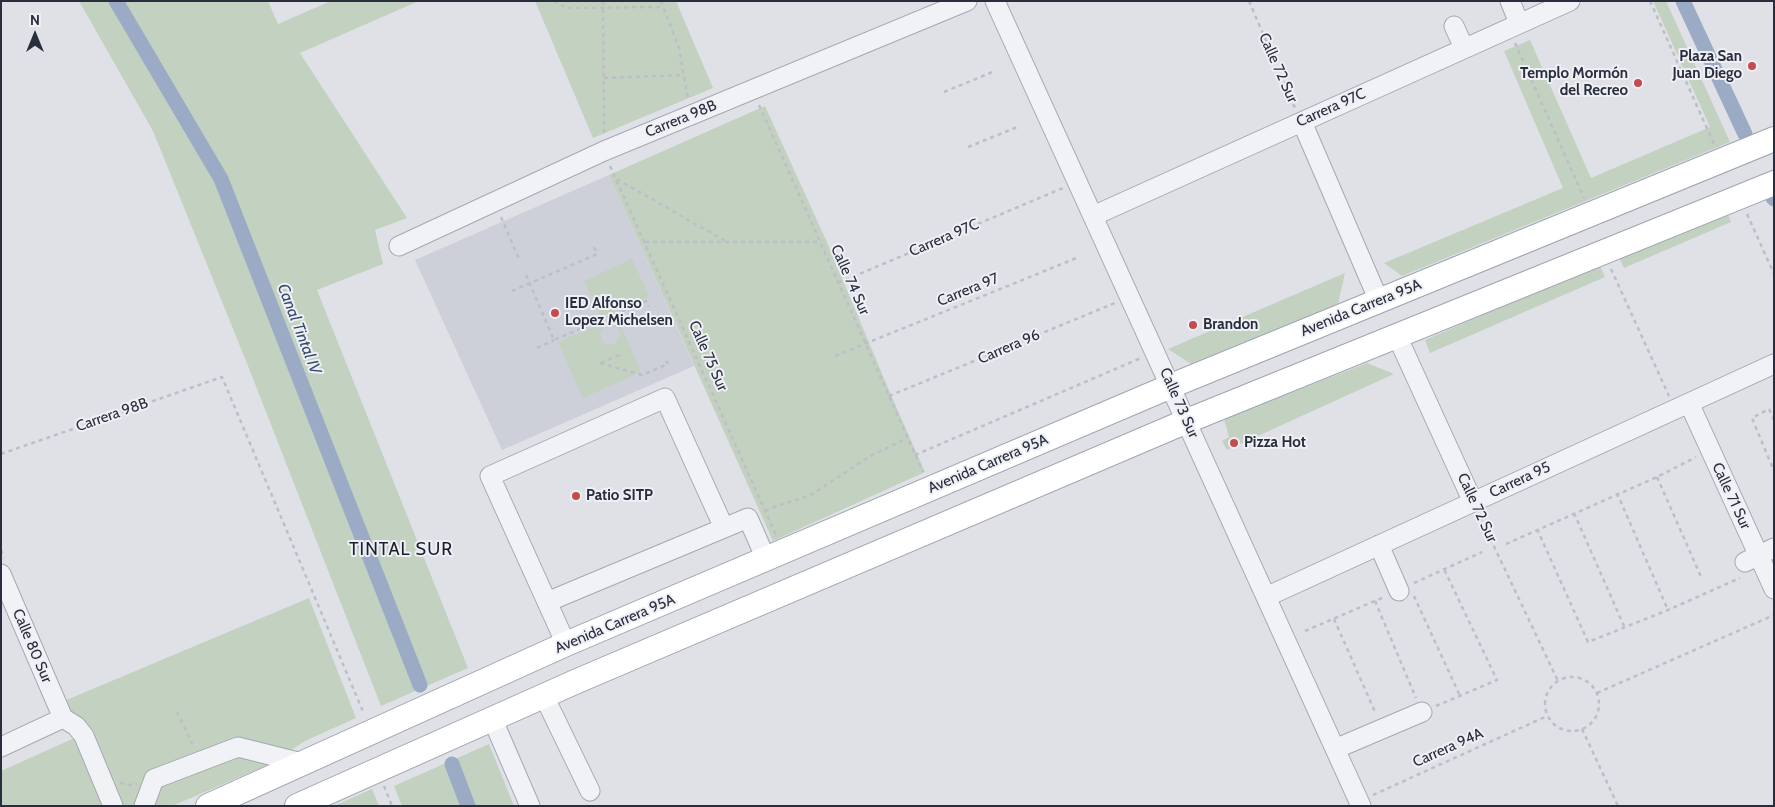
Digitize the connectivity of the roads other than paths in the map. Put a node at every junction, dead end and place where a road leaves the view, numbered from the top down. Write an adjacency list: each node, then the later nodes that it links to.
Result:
1 (967, 1): 12 (street, Carrera 98B)
2 (1510, 1): 5 (street)
3 (1570, 1): 5 (street, Carrera 97C)
4 (997, 2): 11 (street, Calle 73 Sur)
5 (1514, 25): 7 (street, Carrera 97C)
6 (1454, 26): 7 (street)
7 (1464, 48): 8 (street, Carrera 97C)
8 (1302, 122): 11 (street, Carrera 97C); 13 (street, Calle 72 Sur)
9 (1774, 139): 13 (main road, Avenida Carrera 95A)
10 (1774, 182): 14 (main road)
11 (1093, 216): 16 (street, Calle 73 Sur)
12 (399, 246)
13 (1379, 301): 16 (main road, Avenida Carrera 95A)
14 (1397, 336): 18 (main road); 19 (street, Calle 72 Sur)
15 (1774, 364): 17 (street, Carrera 95)
16 (1171, 386): 18 (street, Calle 73 Sur); 22 (main road, Avenida Carrera 95A)
17 (1682, 406): 19 (street, Carrera 95); 23 (street, Calle 71 Sur)
18 (1187, 421): 27 (street, Calle 73 Sur); 31 (main road)
19 (1473, 502): 21 (street, Carrera 95)
20 (724, 528): 22 (street); 28 (street); 28 (street)
21 (1379, 545): 26 (street); 27 (street, Carrera 95)
22 (773, 551): 29 (main road, Avenida Carrera 95A)
23 (1755, 560): 25 (street, Calle 71 Sur)
24 (1, 574): 34 (street, Calle 80 Sur)
25 (1774, 589)
26 (1406, 592)
27 (1266, 597): 36 (street, Calle 73 Sur)
28 (547, 602): 29 (street)
29 (557, 648): 30 (main road, Avenida Carrera 95A); 31 (main road)
30 (493, 677): 33 (main road); 37 (main road, Avenida Carrera 95A)
31 (554, 691): 33 (main road); 38 (street)
32 (1422, 712): 36 (street)
33 (500, 715): 43 (main road); 44 (street)
34 (63, 718): 35 (street); 40 (street)
35 (1, 747)
36 (1335, 749): 39 (street, Calle 73 Sur)
37 (302, 764): 41 (street); 42 (main road, Avenida Carrera 95A)
38 (590, 791)
39 (1359, 803)
40 (113, 806)
41 (144, 806)
42 (208, 806)
43 (297, 806)
44 (530, 806)

